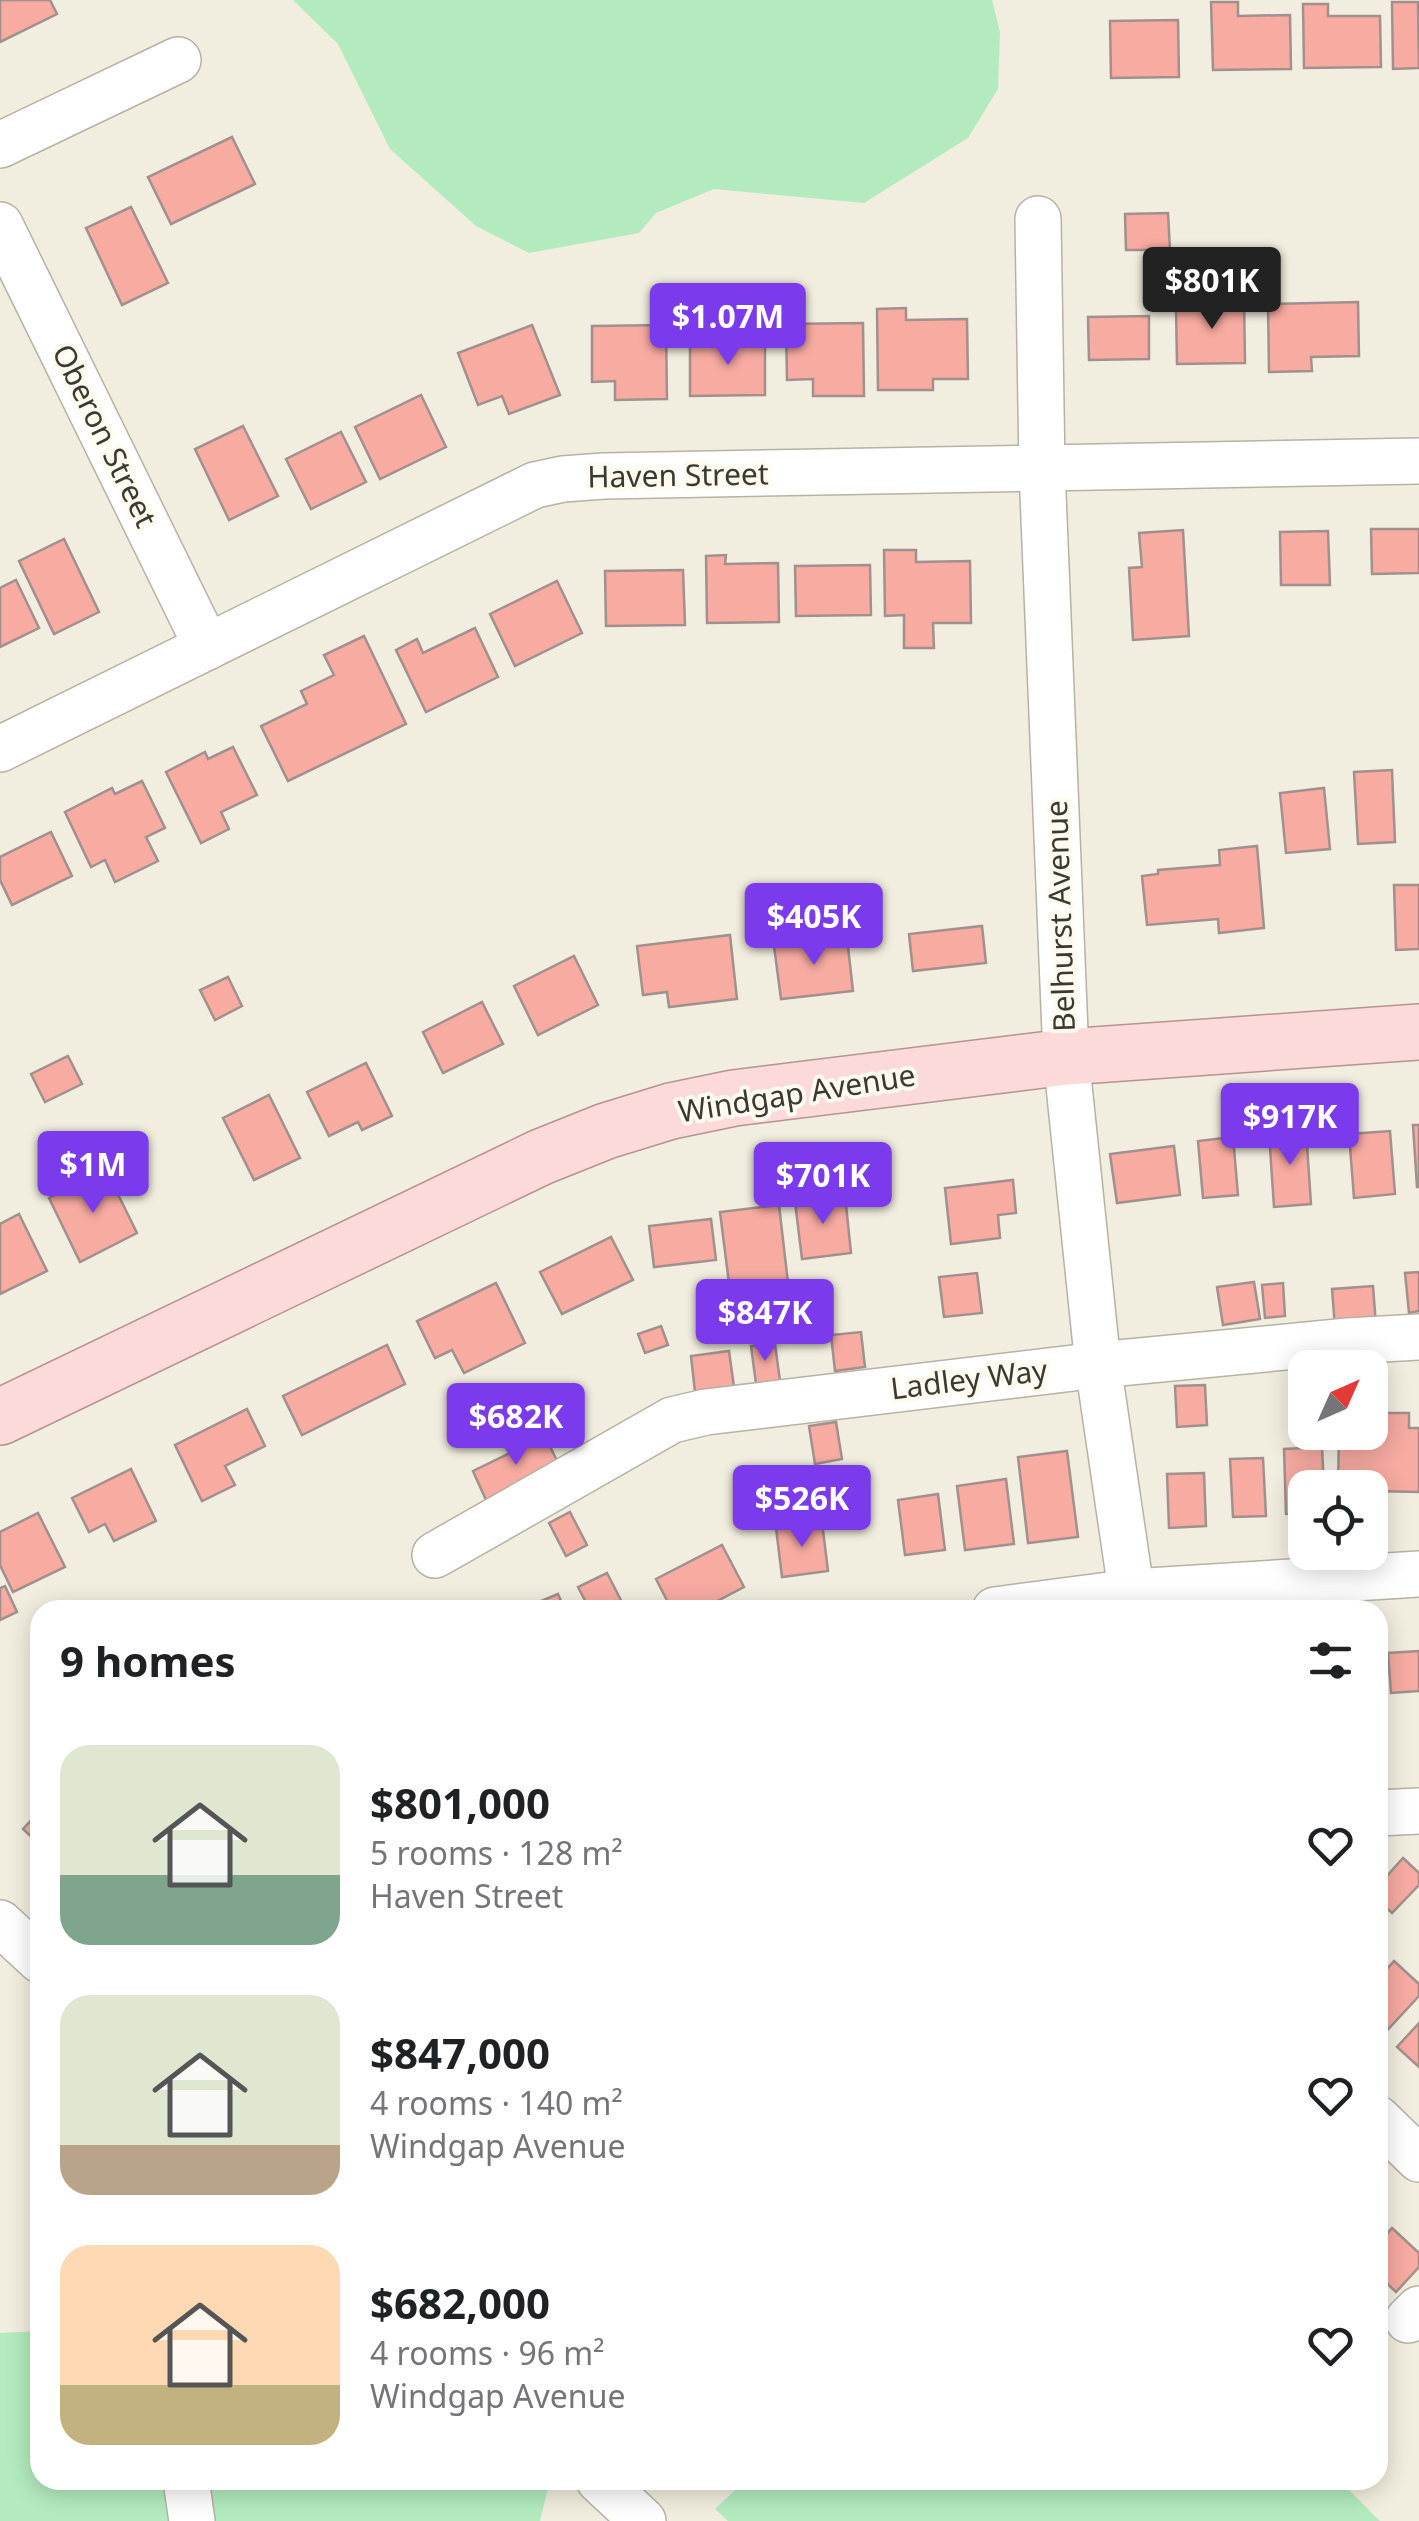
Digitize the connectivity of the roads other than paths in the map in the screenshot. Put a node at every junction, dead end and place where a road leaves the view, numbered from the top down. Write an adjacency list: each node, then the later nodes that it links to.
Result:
1 (178, 60): 2 (street)
2 (0, 145)
3 (1038, 219): 6 (street, Belhurst Avenue)
4 (0, 224): 7 (street, Oberon Street)
5 (1419, 461): 6 (street, Haven Street)
6 (1042, 469): 7 (street, Haven Street); 10 (street, Belhurst Avenue)
7 (208, 647): 8 (street, Haven Street)
8 (0, 749)
9 (1419, 1032): 10 (main road, Windgap Avenue)
10 (1066, 1057): 12 (street, Belhurst Avenue); 13 (main road, Windgap Avenue)
11 (1419, 1337): 12 (street, Ladley Way)
12 (1098, 1365): 14 (street, Ladley Way); 16 (street, Belhurst Avenue)
13 (0, 1417)
14 (435, 1555)
15 (1419, 1574): 17 (street)
16 (1133, 1600)
17 (1144, 1600)
18 (0, 1923): 19 (street)
19 (30, 1951)
20 (1388, 2129): 21 (street)
21 (1419, 2159)
22 (187, 2490): 24 (street)
23 (610, 2490): 25 (street)
24 (192, 2521)
25 (643, 2521)

